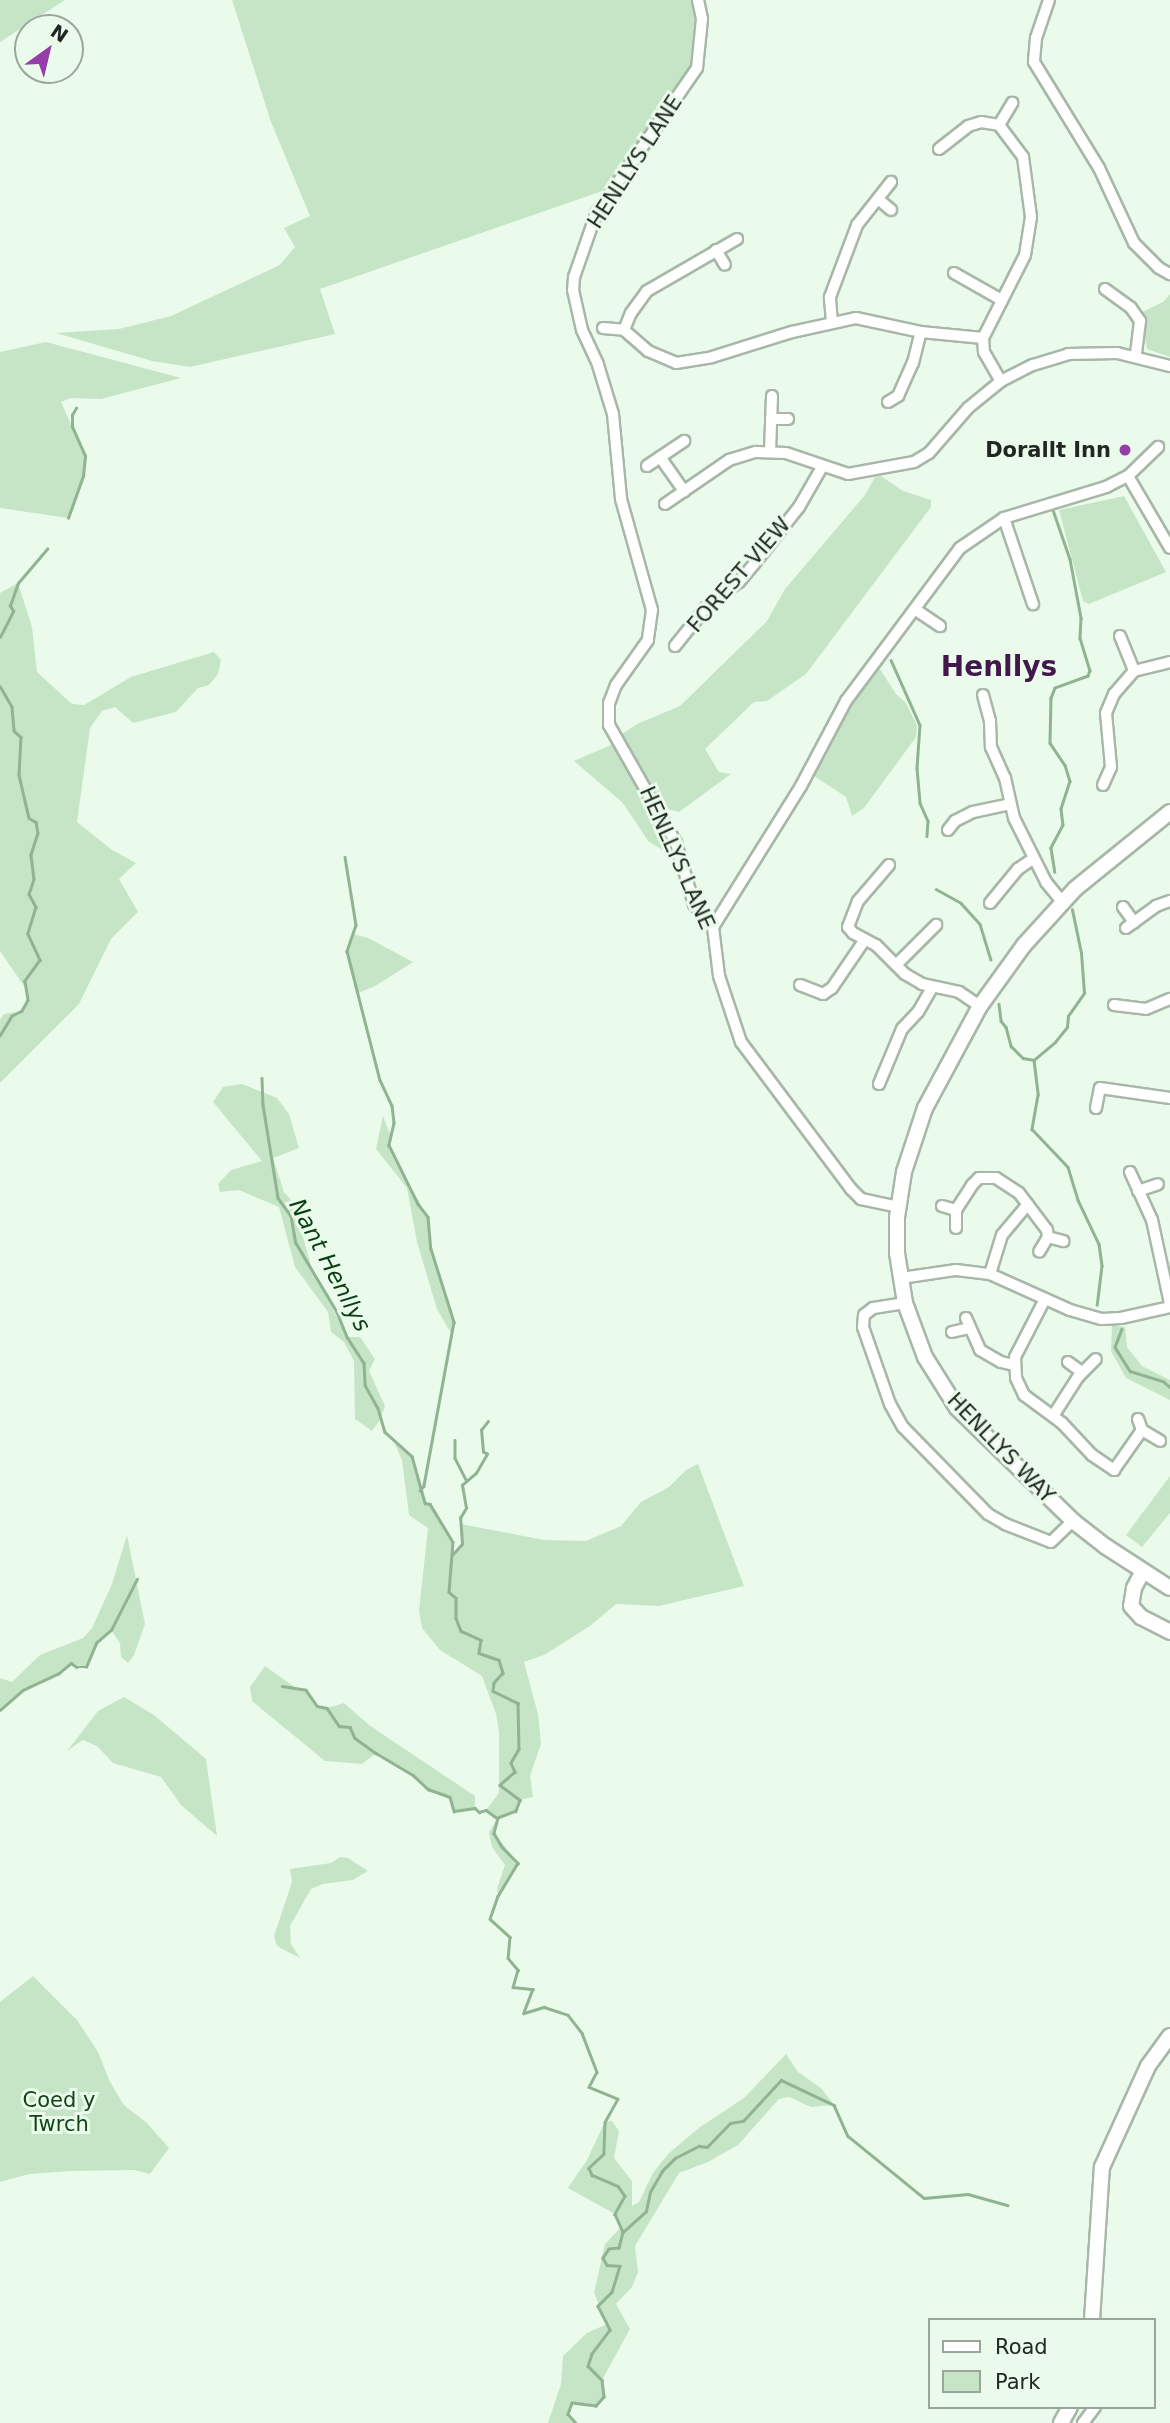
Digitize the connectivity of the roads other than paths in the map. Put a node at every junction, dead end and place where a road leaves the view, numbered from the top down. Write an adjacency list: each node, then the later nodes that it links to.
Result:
1 (698, 0): 58 (street, HENLLYS LANE)
2 (1049, 0): 13 (street)
3 (1012, 103): 4 (street)
4 (999, 125): 5 (street); 15 (street)
5 (939, 149)
6 (891, 182): 7 (street)
7 (878, 199): 8 (street); 16 (street)
8 (891, 210)
9 (737, 239): 10 (street)
10 (716, 250): 11 (street); 18 (street)
11 (725, 265)
12 (954, 273): 15 (street)
13 (1170, 274)
14 (1105, 289): 21 (street)
15 (1000, 299): 20 (street)
16 (832, 322): 18 (street); 19 (street)
17 (603, 328): 18 (street)
18 (624, 330)
19 (921, 332): 20 (street); 25 (street)
20 (983, 338): 23 (street)
21 (1136, 356): 22 (street); 23 (street)
22 (1170, 366)
23 (1001, 381): 33 (street)
24 (772, 396): 26 (street)
25 (888, 402)
26 (771, 419): 27 (street); 30 (street)
27 (788, 419)
28 (684, 441): 31 (street)
29 (1158, 447): 34 (street)
30 (770, 451): 33 (street); 35 (street)
31 (660, 457): 32 (street); 35 (street)
32 (647, 466)
33 (822, 467): 43 (street, FOREST VIEW)
34 (1128, 476): 37 (street); 38 (street)
35 (684, 491): 36 (street)
36 (665, 504)
37 (1004, 518): 39 (street); 40 (street)
38 (1170, 548)
39 (1033, 604)
40 (916, 610): 41 (street); 58 (street)
41 (940, 626)
42 (1120, 636): 45 (street)
43 (676, 646)
44 (1170, 662): 45 (street)
45 (1134, 671): 47 (street)
46 (983, 695): 48 (street)
47 (1103, 785)
48 (1010, 804): 50 (street); 51 (street)
49 (1170, 812): 54 (street, HENLLYS WAY)
50 (948, 830)
51 (1033, 859): 54 (street); 55 (street)
52 (889, 865): 59 (street)
53 (1170, 901): 56 (street)
54 (1062, 902): 64 (street, HENLLYS WAY)
55 (990, 903)
56 (1123, 907)
57 (936, 925): 60 (street)
58 (713, 927): 74 (street, HENLLYS LANE)
59 (864, 941): 60 (street); 61 (street)
60 (896, 965): 62 (street)
61 (800, 985)
62 (932, 988): 64 (street); 66 (street)
63 (1170, 999): 65 (street)
64 (980, 1006): 74 (street, HENLLYS WAY)
65 (1121, 1018)
66 (879, 1084)
67 (1170, 1098): 68 (street)
68 (1096, 1108)
69 (1129, 1172): 71 (street)
70 (1157, 1184): 71 (street)
71 (1138, 1191): 84 (street)
72 (1028, 1205): 75 (street); 77 (street); 80 (street)
73 (942, 1206): 75 (street)
74 (898, 1208): 81 (street, HENLLYS WAY)
75 (956, 1210): 76 (street)
76 (956, 1228)
77 (1048, 1237): 78 (street); 79 (street)
78 (1063, 1241)
79 (1039, 1252)
80 (990, 1274): 81 (street); 82 (street)
81 (901, 1278): 83 (street, HENLLYS WAY)
82 (1045, 1298): 84 (street); 88 (street)
83 (905, 1303): 94 (street, HENLLYS WAY); 94 (street)
84 (1170, 1305)
85 (953, 1332): 88 (street)
86 (1097, 1359): 89 (street)
87 (1068, 1362): 89 (street)
88 (1014, 1365): 90 (street)
89 (1082, 1372): 90 (street)
90 (1053, 1416): 92 (street)
91 (1160, 1441): 92 (street)
92 (1114, 1471): 93 (street)
93 (1125, 1476)
94 (1073, 1521): 95 (street, HENLLYS WAY)
95 (1143, 1571): 96 (street, HENLLYS WAY); 97 (street)
96 (1170, 1588)
97 (1170, 1632)
98 (1170, 2036): 99 (street)
99 (1092, 2318)

